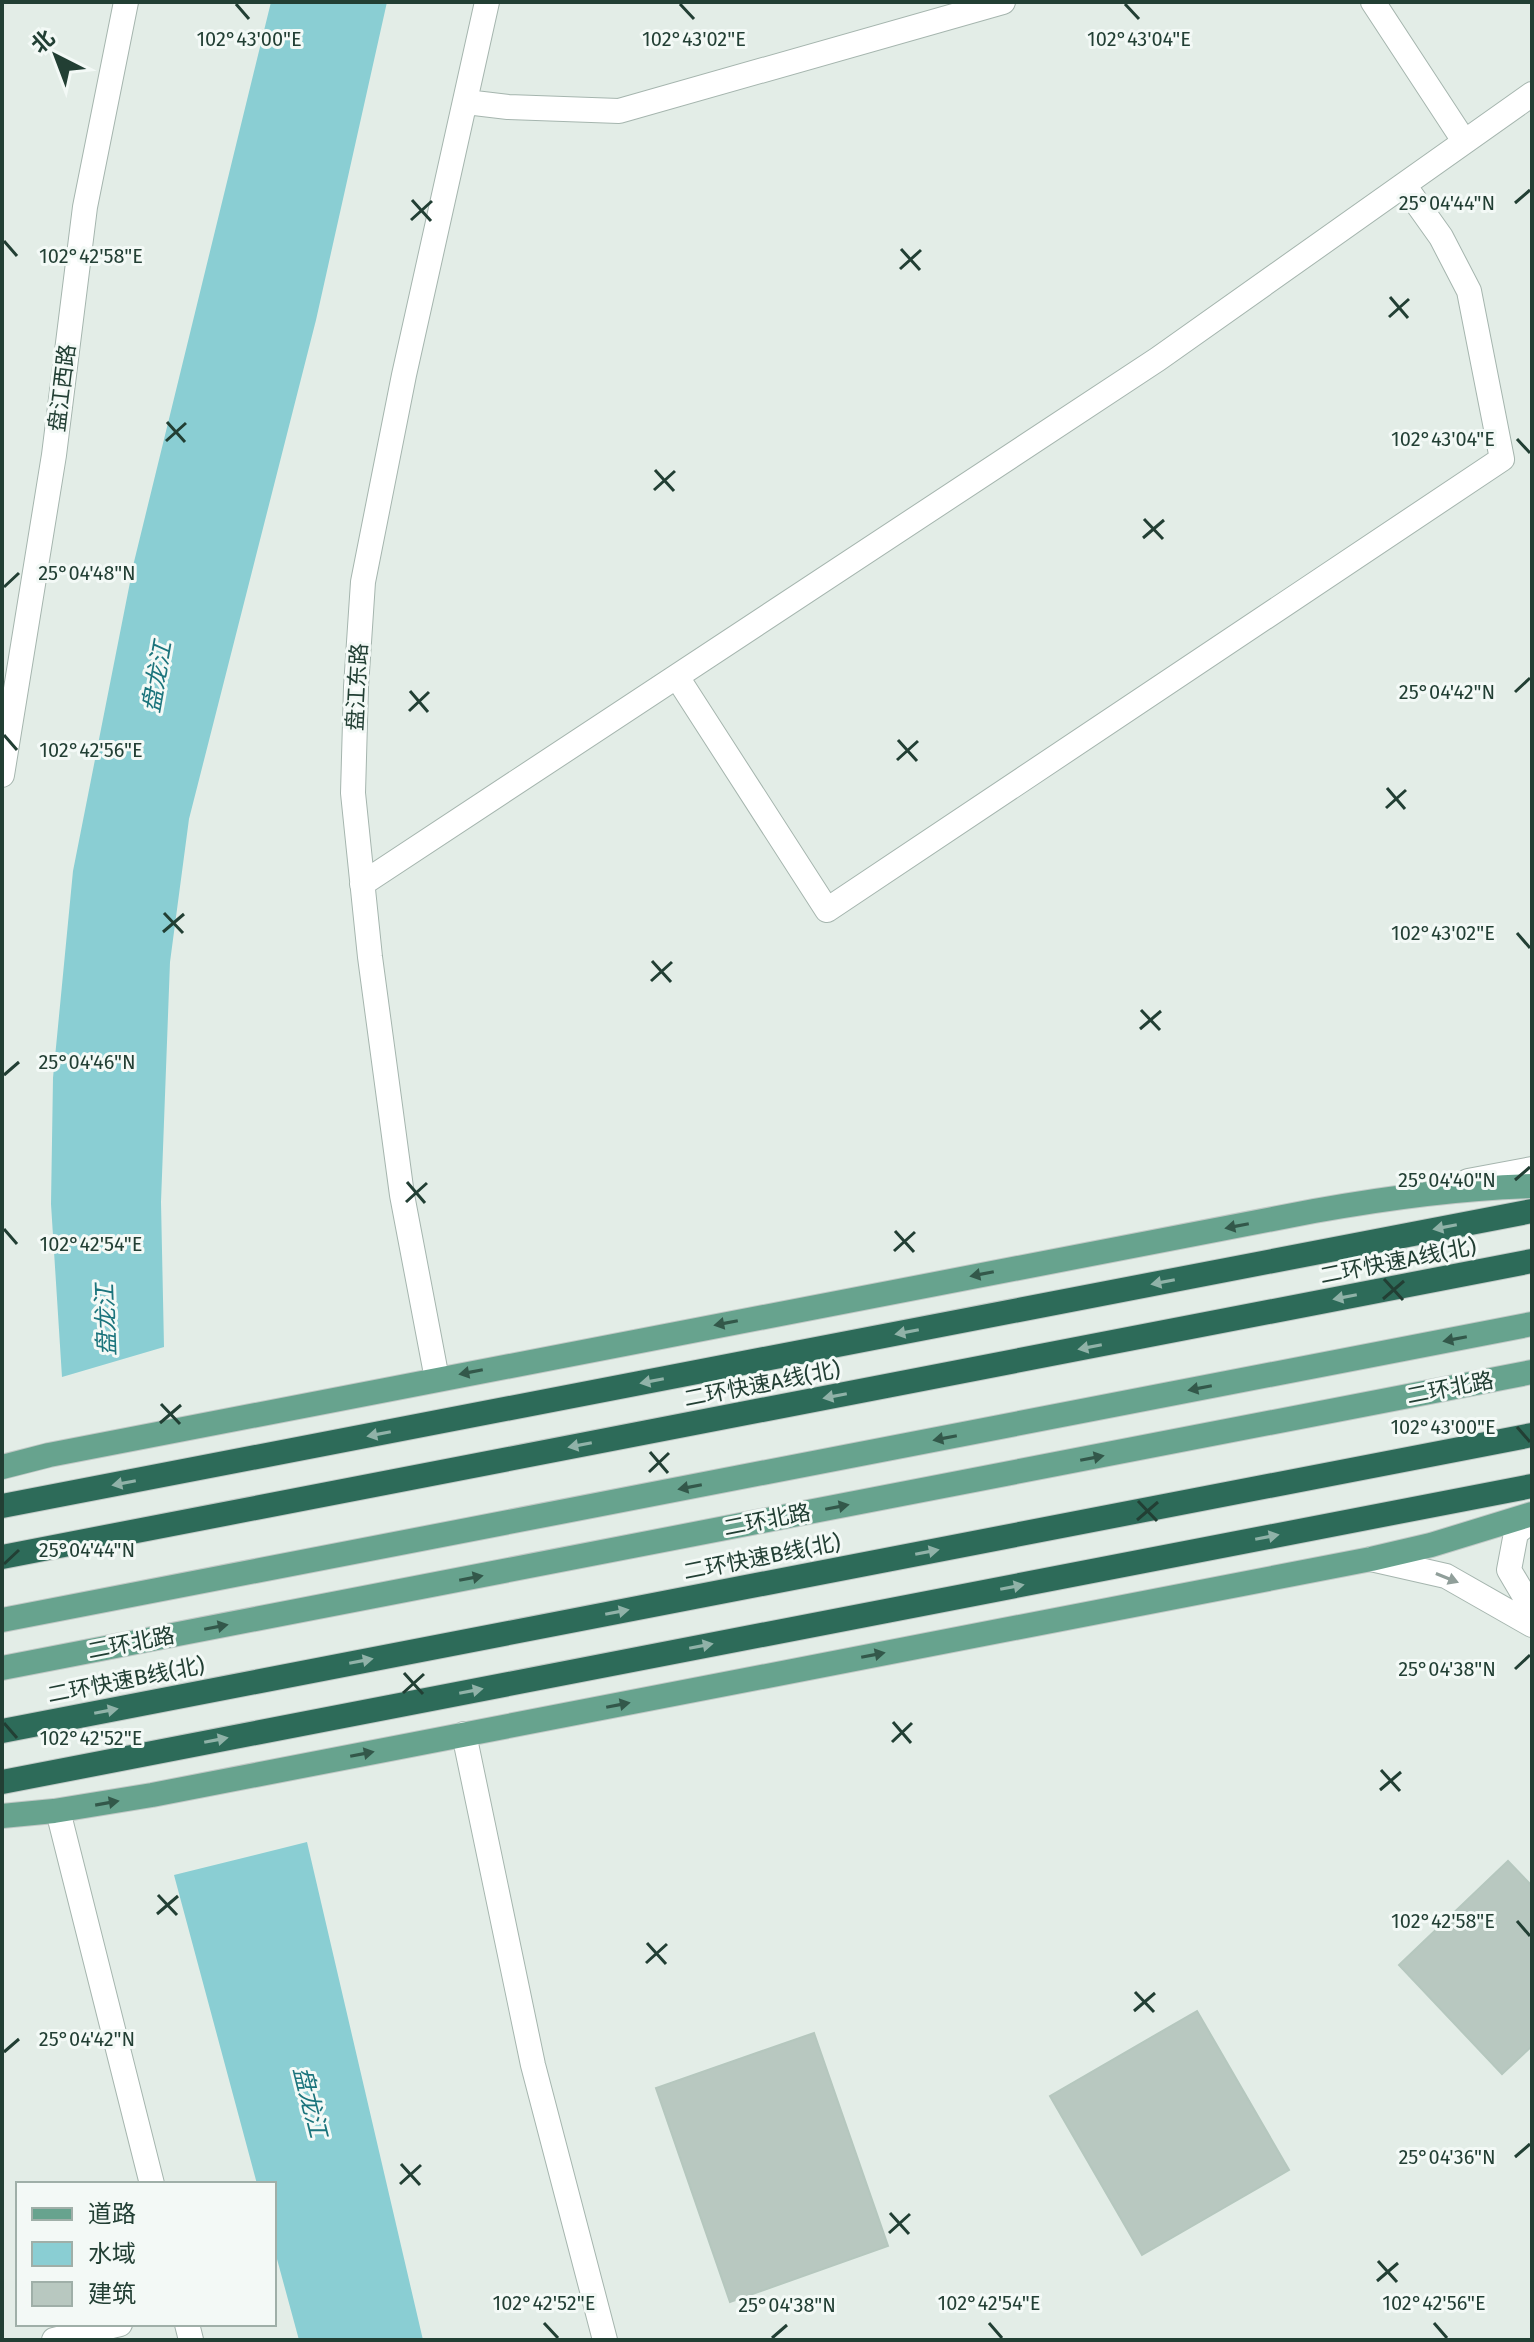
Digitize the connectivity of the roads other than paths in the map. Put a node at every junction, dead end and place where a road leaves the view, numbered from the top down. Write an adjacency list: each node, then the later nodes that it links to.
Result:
1 (126, 2): 10 (street, 盘江西路)
2 (487, 2): 6 (street, 盘江东路)
3 (1003, 2): 6 (street)
4 (1373, 2): 7 (street)
5 (1532, 94): 7 (street)
6 (466, 102): 11 (street, 盘江东路)
7 (1464, 141): 8 (street)
8 (1404, 185): 9 (street); 9 (street)
9 (677, 677): 11 (street)
10 (2, 775)
11 (362, 884): 19 (street, 盘江东路)
12 (1532, 1169): 14 (street)
13 (1532, 1186): 14 (main road)
14 (1314, 1211): 19 (main road, one-way to 19)
15 (1532, 1211): 23 (highway, one-way to 23)
16 (1532, 1261): 26 (highway, 二环快速A线(北), one-way to 26)
17 (1532, 1324): 29 (main road, one-way to 29)
18 (1532, 1372): 31 (main road, 二环北路, one-way to 18)
19 (437, 1379): 21 (main road)
20 (1532, 1435): 32 (highway, 二环快速B线(北), one-way to 20)
21 (2, 1467)
22 (1532, 1486): 34 (highway, one-way to 22)
23 (2, 1506)
24 (1532, 1514): 27 (main road)
25 (1532, 1520): 28 (street)
26 (2, 1557)
27 (1371, 1559): 30 (street, one-way to 30); 33 (main road, one-way to 27)
28 (1532, 1609)
29 (2, 1620)
30 (1532, 1625)
31 (2, 1668)
32 (2, 1731)
33 (464, 1734): 35 (main road, one-way to 33); 40 (street)
34 (2, 1782)
35 (58, 1811): 36 (main road); 37 (street)
36 (2, 1816)
37 (151, 2182)
38 (112, 2326): 39 (street)
39 (54, 2340)
40 (605, 2340)

